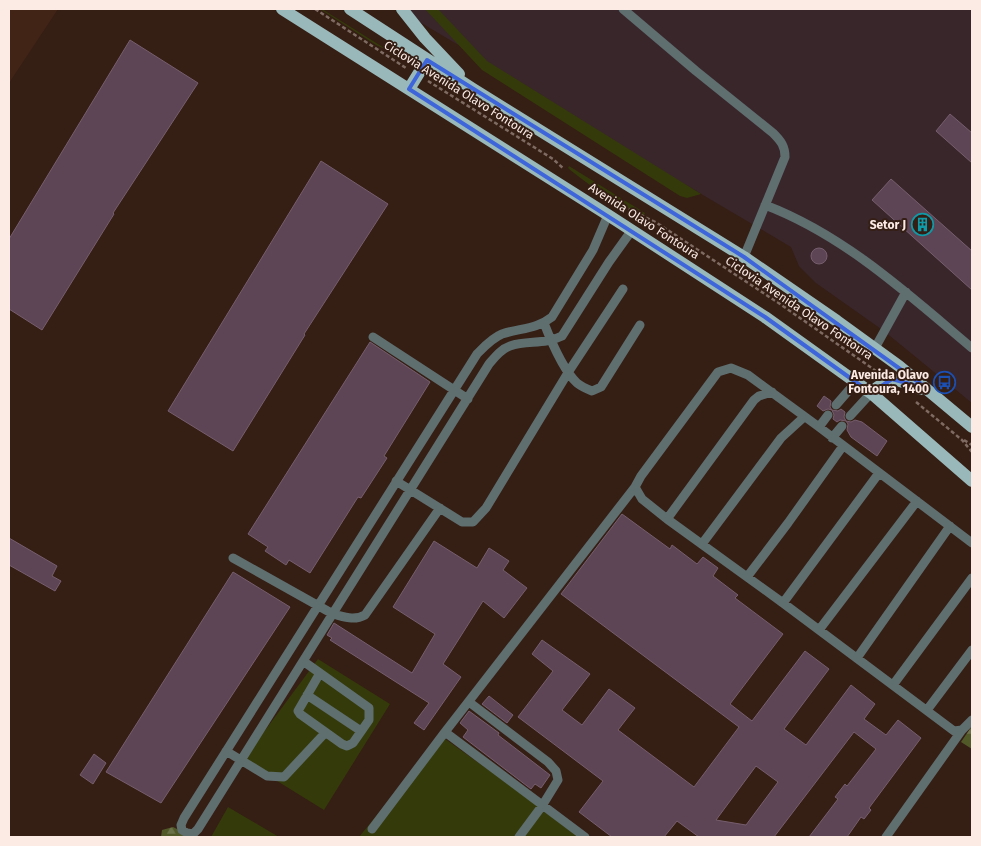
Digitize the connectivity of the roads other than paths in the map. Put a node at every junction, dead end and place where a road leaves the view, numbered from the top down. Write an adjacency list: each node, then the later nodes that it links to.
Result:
1 (282, 9): 6 (main road, Avenida Olavo Fontoura)
2 (350, 9): 5 (main road, Avenida Olavo Fontoura)
3 (402, 9): 7 (main road)
4 (623, 9): 8 (lane)
5 (427, 60): 6 (main road); 7 (main road, Avenida Olavo Fontoura)
6 (409, 89): 9 (main road, Avenida Olavo Fontoura)
7 (472, 89): 11 (main road, Avenida Olavo Fontoura)
8 (765, 205): 11 (lane); 13 (lane)
9 (608, 215): 10 (main road, Avenida Olavo Fontoura); 14 (lane)
10 (632, 230): 17 (lane); 21 (main road, Avenida Olavo Fontoura)
11 (744, 257): 18 (main road, Avenida Olavo Fontoura)
12 (623, 289): 20 (lane)
13 (906, 292): 18 (lane); 19 (lane)
14 (544, 323): 17 (lane); 23 (lane)
15 (640, 325): 20 (lane)
16 (373, 338): 23 (lane)
17 (551, 341): 20 (lane); 26 (lane)
18 (874, 348): 22 (main road, Avenida Olavo Fontoura)
19 (972, 348)
20 (568, 371): 44 (lane)
21 (856, 382): 25 (main road, Avenida Olavo Fontoura); 27 (lane)
22 (928, 389): 25 (main road); 33 (main road, Avenida Olavo Fontoura)
23 (454, 390): 26 (lane); 34 (lane)
24 (772, 392): 30 (lane); 41 (lane); 45 (lane)
25 (871, 392): 29 (lane); 40 (main road, Avenida Olavo Fontoura)
26 (468, 399): 36 (lane)
27 (836, 405)
28 (828, 415): 32 (lane)
29 (850, 416)
30 (804, 417): 32 (lane); 48 (lane)
31 (842, 426): 35 (lane)
32 (819, 427): 35 (lane)
33 (972, 427)
34 (426, 433): 36 (lane); 39 (lane)
35 (832, 438): 37 (lane)
36 (441, 442): 42 (lane)
37 (842, 446): 38 (lane); 50 (lane)
38 (879, 473): 43 (lane); 52 (lane)
39 (396, 481): 42 (lane); 53 (lane)
40 (972, 481)
41 (635, 488): 45 (lane); 62 (lane)
42 (411, 491): 44 (lane); 54 (lane)
43 (917, 501): 46 (lane); 55 (lane)
44 (440, 508): 54 (lane)
45 (667, 519): 48 (lane)
46 (950, 526): 47 (lane); 57 (lane)
47 (972, 543)
48 (702, 544): 50 (lane)
49 (233, 558): 53 (lane)
50 (747, 577): 52 (lane)
51 (972, 578): 60 (lane)
52 (783, 603): 55 (lane)
53 (318, 606): 54 (lane); 69 (lane)
54 (333, 614): 58 (lane)
55 (818, 630): 57 (lane)
56 (972, 650): 63 (lane)
57 (857, 658): 60 (lane)
58 (303, 661): 59 (lane); 70 (lane)
59 (320, 673): 61 (lane); 66 (lane)
60 (893, 685): 63 (lane)
61 (307, 695): 66 (lane); 68 (lane)
62 (469, 702): 67 (lane); 71 (lane)
63 (927, 710): 65 (lane)
64 (972, 720): 65 (lane)
65 (962, 730): 75 (lane)
66 (361, 731): 68 (lane)
67 (445, 732): 71 (lane); 72 (lane)
68 (325, 733): 70 (lane)
69 (226, 751): 70 (lane); 70 (lane)
70 (240, 761)
71 (542, 806): 73 (lane); 74 (lane)
72 (372, 829)
73 (519, 837)
74 (585, 837)
75 (886, 837)

